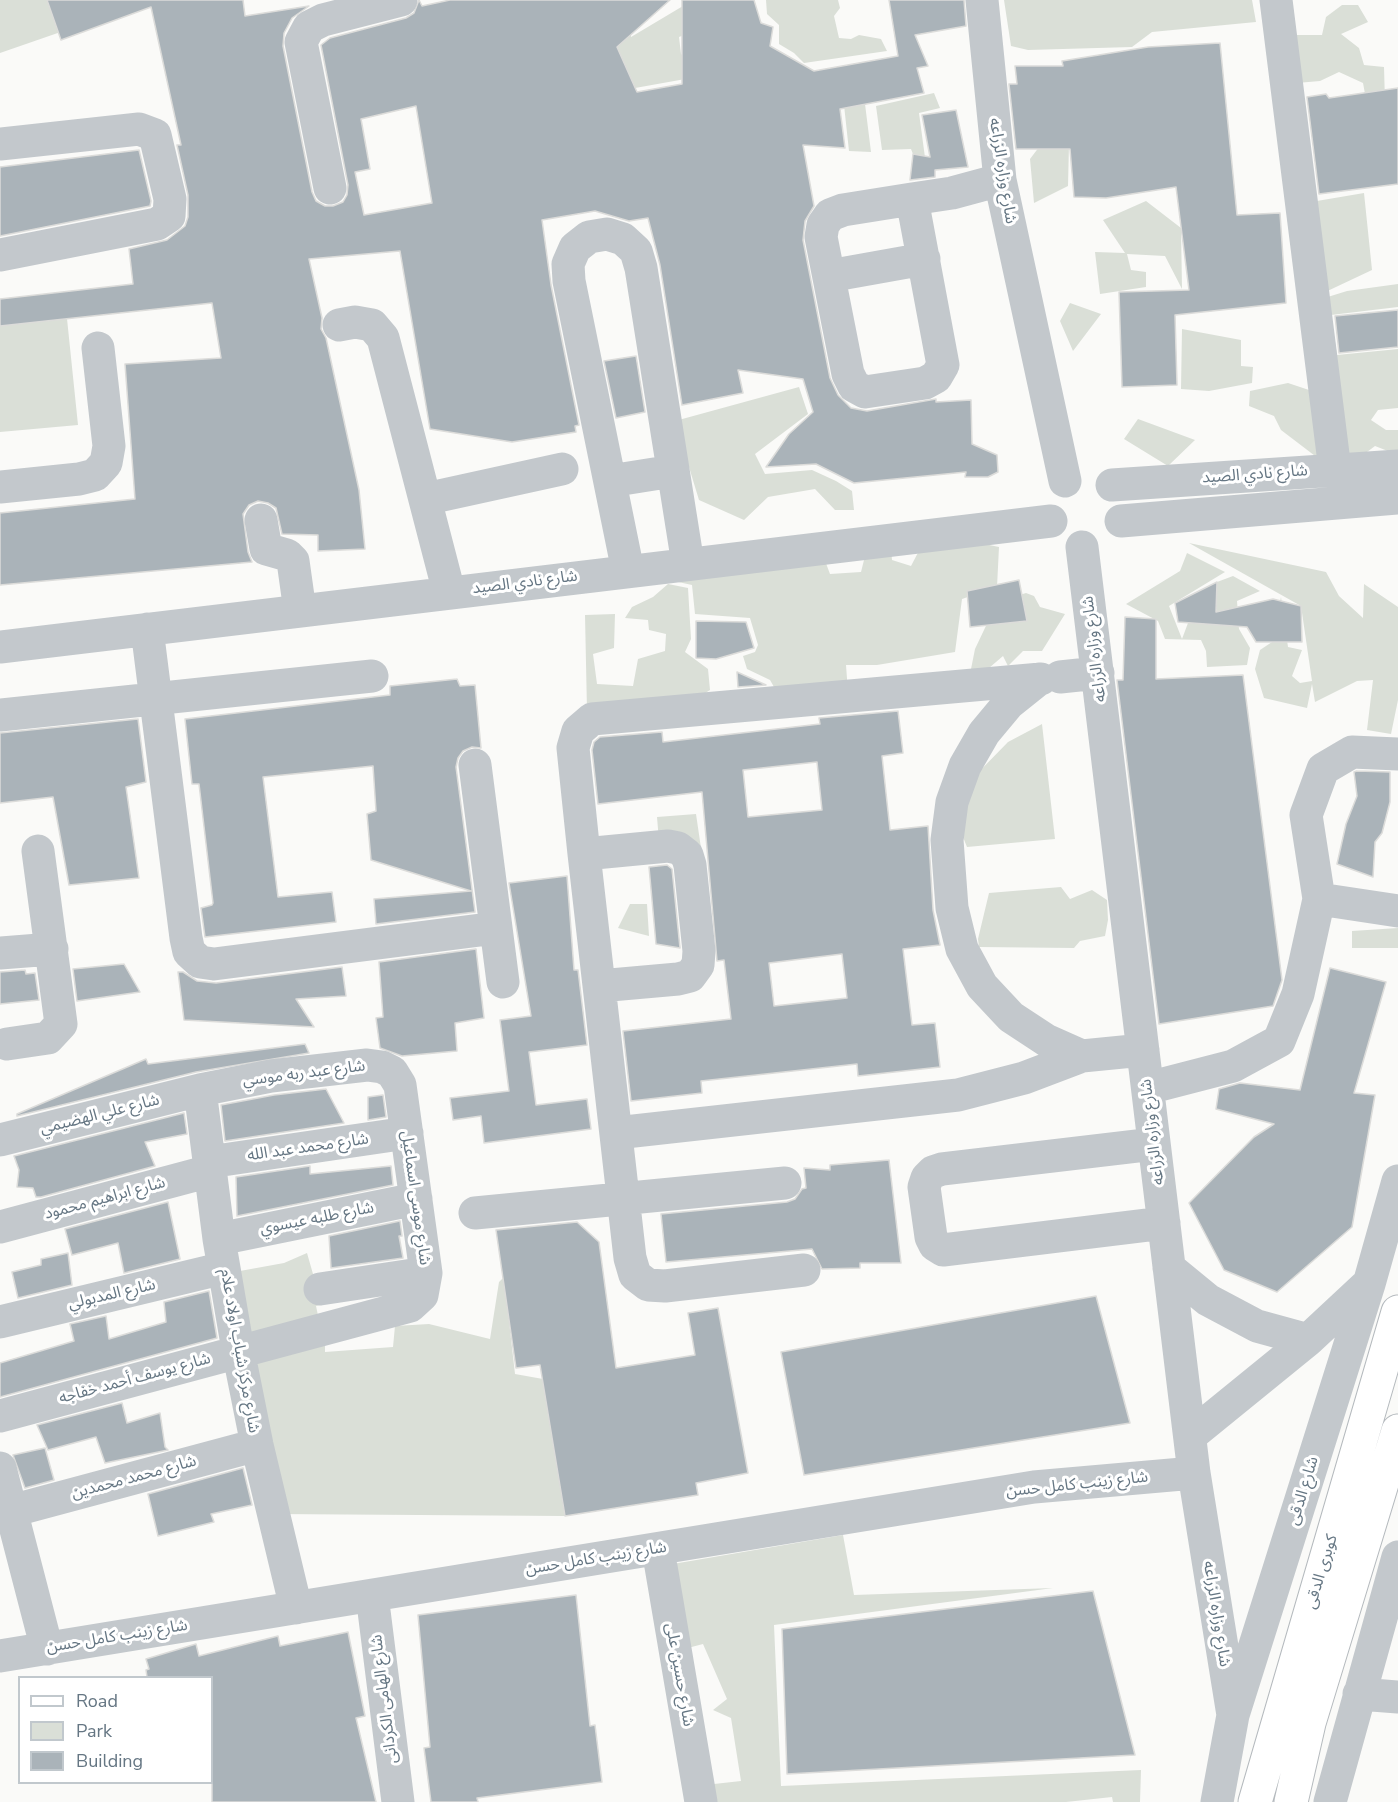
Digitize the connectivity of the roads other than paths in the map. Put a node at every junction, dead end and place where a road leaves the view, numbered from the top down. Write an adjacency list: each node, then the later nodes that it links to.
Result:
1 (401, 0): 6 (street)
2 (982, 0): 5 (street, شارع وزاره الزراعه)
3 (1276, 0): 15 (street)
4 (0, 144): 8 (street)
5 (1000, 180): 7 (street); 18 (street, شارع وزاره الزراعه)
6 (330, 188)
7 (912, 199): 9 (street); 10 (street)
8 (0, 255)
9 (924, 259): 10 (street); 10 (street)
10 (829, 276)
11 (339, 326): 22 (street)
12 (98, 348): 20 (street)
13 (1398, 466): 15 (street, شارع نادي الصيد)
14 (562, 469): 22 (street)
15 (1342, 470): 19 (street, شارع نادي الصيد); 23 (street)
16 (673, 471): 17 (street); 17 (street); 28 (street)
17 (610, 481): 29 (street)
18 (1065, 481): 19 (street); 25 (street)
19 (1112, 485): 26 (street)
20 (0, 487)
21 (1398, 498): 23 (street, شارع نادي الصيد)
22 (425, 499): 30 (street)
23 (1352, 501): 26 (street, شارع نادي الصيد)
24 (261, 520): 31 (street)
25 (1051, 521): 27 (street); 28 (street, شارع نادي الصيد)
26 (1121, 521): 27 (street)
27 (1082, 547): 34 (street, شارع وزاره الزراعه)
28 (688, 564): 29 (street, شارع نادي الصيد)
29 (628, 571): 30 (street, شارع نادي الصيد)
30 (449, 592): 31 (street, شارع نادي الصيد)
31 (300, 611): 32 (street, شارع نادي الصيد)
32 (147, 629): 33 (street, شارع نادي الصيد); 37 (street)
33 (0, 647)
34 (1098, 673): 36 (street); 51 (street, شارع وزاره الزراعه)
35 (372, 676): 37 (street)
36 (1047, 678): 42 (street); 52 (street)
37 (156, 698): 38 (street); 45 (street)
38 (0, 715)
39 (1398, 754): 43 (street)
40 (475, 765): 45 (street)
41 (38, 851): 46 (street)
42 (584, 854): 49 (street); 49 (street)
43 (1319, 899): 44 (street); 54 (street)
44 (1396, 904)
45 (496, 928): 48 (street)
46 (52, 949): 47 (street); 50 (street)
47 (0, 953)
48 (503, 982)
49 (599, 986): 57 (street)
50 (7, 1044)
51 (1143, 1050): 52 (street); 54 (street, شارع وزاره الزراعه)
52 (1082, 1056): 57 (street)
53 (400, 1085): 55 (street, شارع عبد ربه موسي); 56 (street, شارع موسى اسماعيل)
54 (1148, 1088): 59 (street, شارع وزاره الزراعه)
55 (200, 1090): 58 (street, شارع علي الهضيمي); 60 (street, شارع مركز شباب اولاد علام)
56 (406, 1133): 60 (street, شارع محمد عبد الله); 64 (street, شارع موسى اسماعيل)
57 (616, 1133): 63 (street)
58 (0, 1140)
59 (1154, 1144): 66 (street, شارع وزاره الزراعه); 66 (street)
60 (210, 1167): 67 (street, شارع ابراهيم محمود); 68 (street, شارع مركز شباب اولاد علام)
61 (1398, 1181): 72 (street, شارع الدقى)
62 (785, 1183): 63 (street)
63 (623, 1198): 65 (street); 70 (street)
64 (416, 1199): 68 (street, شارع طلبه عيسوي); 71 (street, شارع موسى اسماعيل)
65 (475, 1213)
66 (1164, 1223): 69 (street, شارع وزاره الزراعه)
67 (0, 1227)
68 (221, 1253): 75 (street, شارع المدبولي); 78 (street, شارع مركز شباب اولاد علام)
69 (1169, 1268): 77 (street); 81 (street, شارع وزاره الزراعه)
70 (804, 1270)
71 (426, 1273): 73 (street); 74 (street, شارع موسى اسماعيل)
72 (1369, 1284): 77 (street); 94 (street, شارع الدقى)
73 (320, 1289)
74 (410, 1306): 78 (street, شارع يوسف أحمد خفاجه)
75 (0, 1322)
76 (1394, 1327): 98 (main road, كوبرى الدقى)
77 (1308, 1340): 81 (street)
78 (238, 1350): 79 (street, شارع يوسف أحمد خفاجه); 82 (street, شارع مركز شباب اولاد علام)
79 (0, 1416)
80 (1398, 1431): 99 (main road, كوبرى الدقى)
81 (1190, 1436): 84 (street, شارع وزاره الزراعه)
82 (256, 1445): 85 (street, شارع محمد محمدين); 89 (street, شارع مركز شباب اولاد علام)
83 (0, 1468): 85 (street)
84 (1194, 1473): 86 (street, شارع زينب كامل حسن); 94 (street, شارع وزاره الزراعه)
85 (11, 1511): 90 (street)
86 (658, 1548): 88 (street, شارع زينب كامل حسن); 96 (street, شارع حسين على)
87 (1398, 1557): 92 (street)
88 (372, 1595): 89 (street, شارع زينب كامل حسن); 95 (street, شارع الهامى الكردانى)
89 (296, 1608): 90 (street, شارع زينب كامل حسن)
90 (47, 1648): 91 (street, شارع زينب كامل حسن)
91 (0, 1656)
92 (1359, 1694): 93 (street); 100 (street)
93 (1398, 1697)
94 (1233, 1715): 97 (street, شارع الدقى)
95 (398, 1802)
96 (701, 1802)
97 (1217, 1802)
98 (1255, 1802)
99 (1291, 1802)
100 (1330, 1802)

